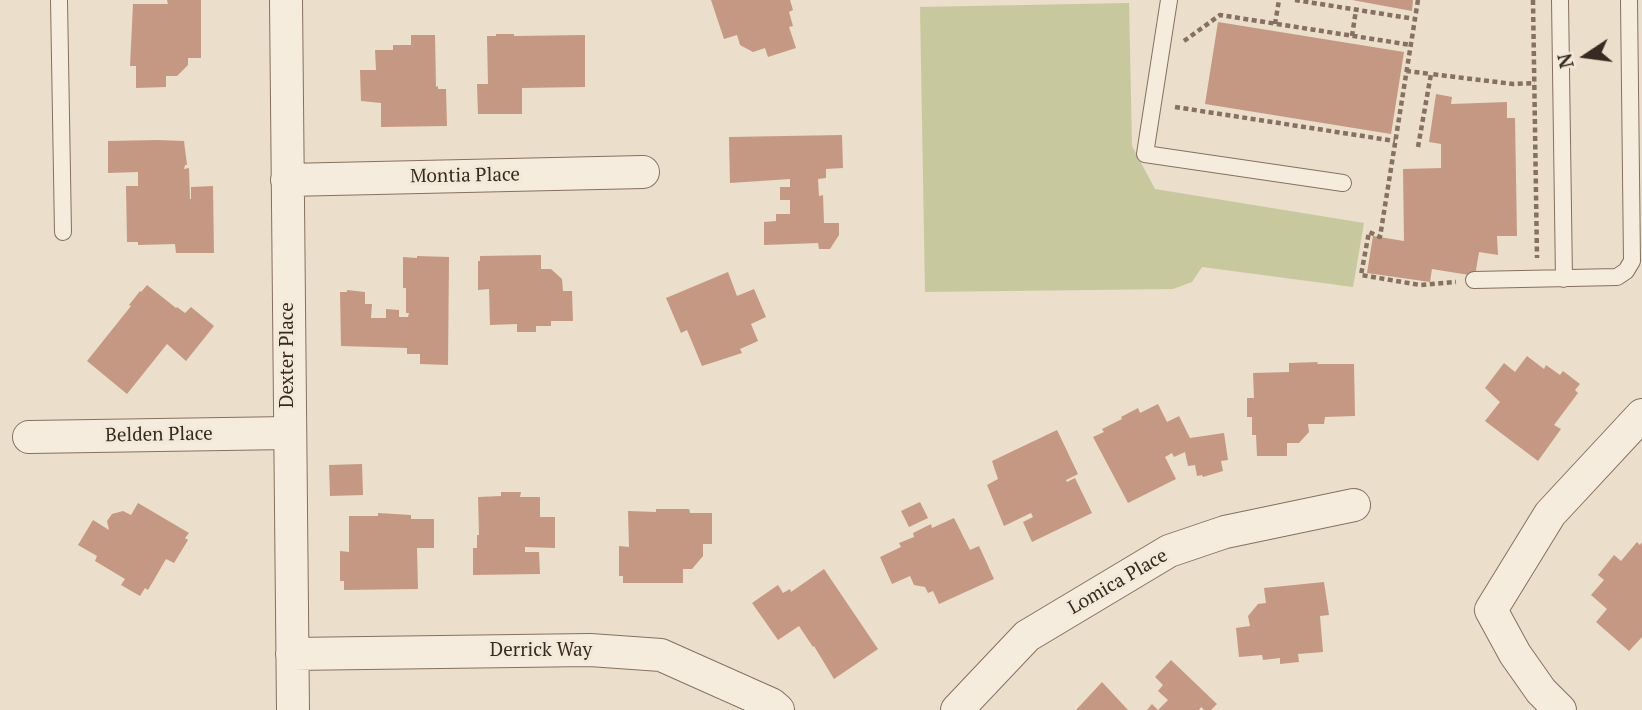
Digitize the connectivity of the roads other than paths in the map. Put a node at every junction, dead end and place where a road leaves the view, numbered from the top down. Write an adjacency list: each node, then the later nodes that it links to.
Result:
1 (59, 0): 9 (lane)
2 (286, 0): 7 (street, Dexter Place)
3 (1169, 0): 8 (lane)
4 (1560, 0): 10 (lane)
5 (1629, 0): 10 (lane)
6 (643, 172): 7 (street, Montia Place)
7 (287, 180): 13 (street, Dexter Place)
8 (1343, 183)
9 (62, 232)
10 (1564, 279): 11 (lane)
11 (1474, 280)
12 (1642, 415): 20 (street)
13 (289, 433): 14 (street, Belden Place); 16 (street, Dexter Place)
14 (29, 437)
15 (1354, 505): 19 (street, Lomica Place)
16 (292, 654): 17 (street, Dexter Place); 18 (street, Derrick Way)
17 (293, 710)
18 (778, 710)
19 (957, 710)
20 (1560, 710)

